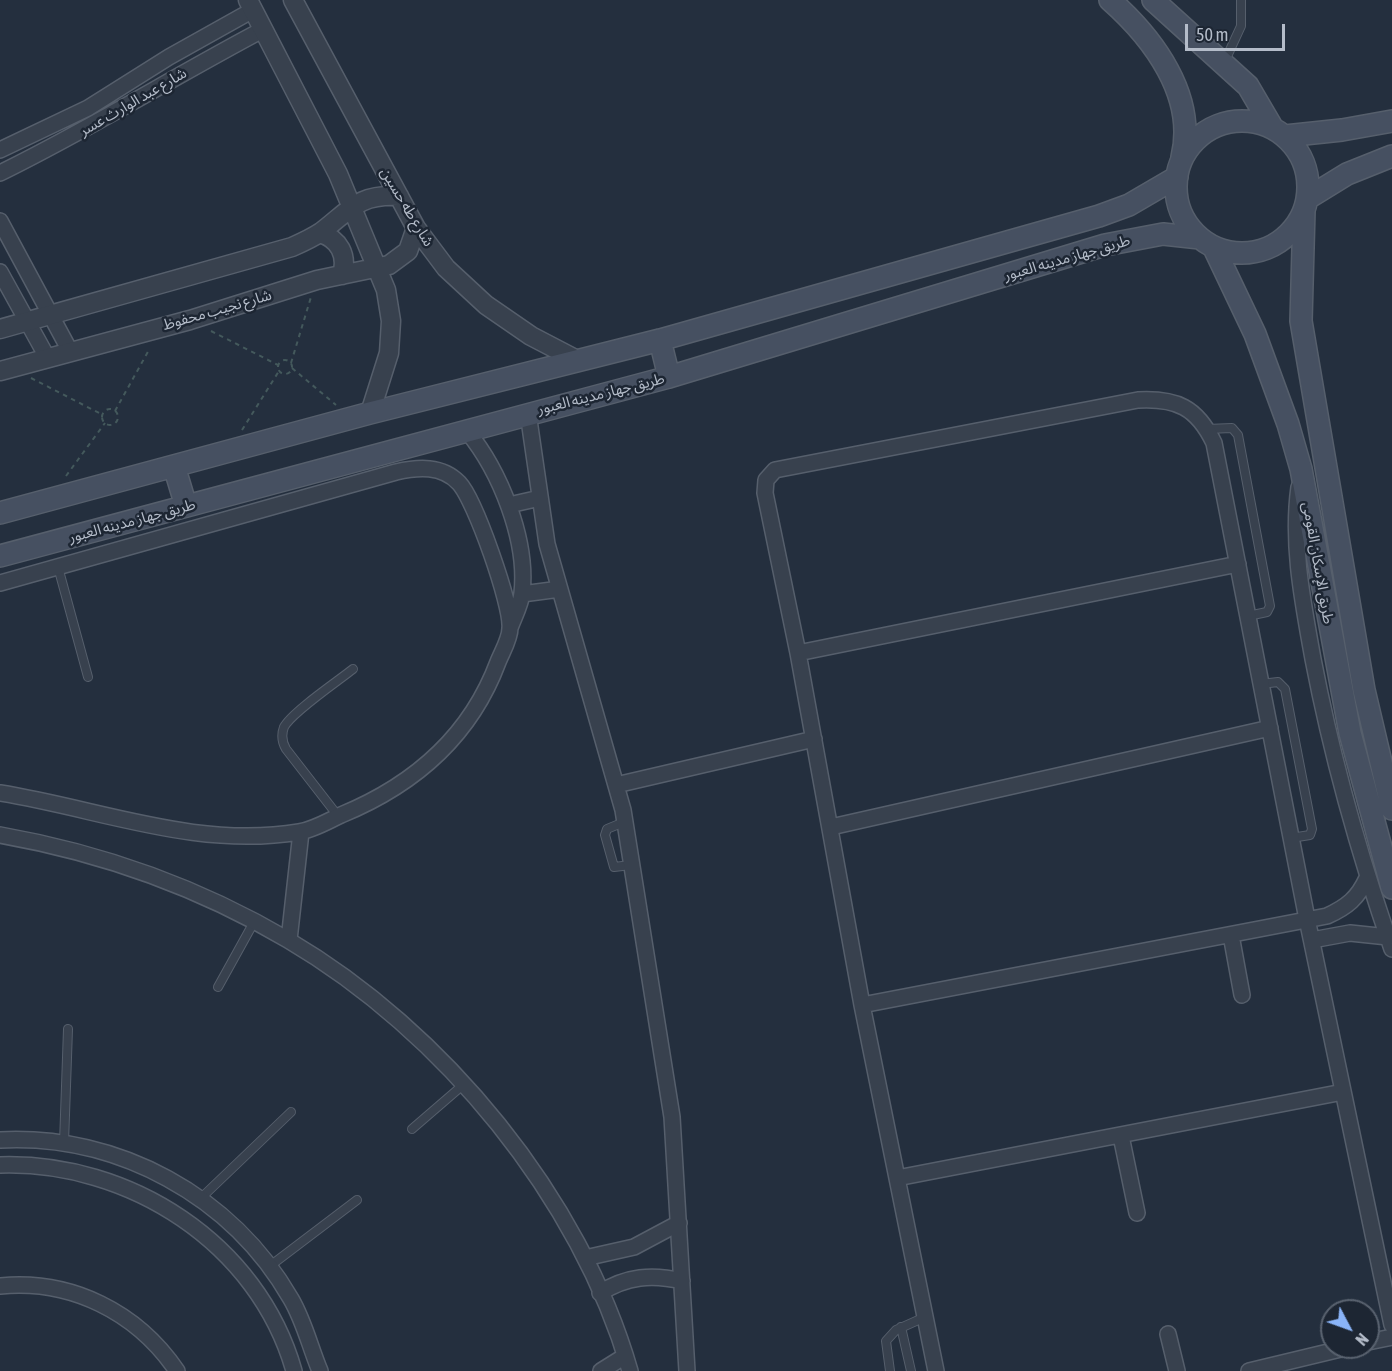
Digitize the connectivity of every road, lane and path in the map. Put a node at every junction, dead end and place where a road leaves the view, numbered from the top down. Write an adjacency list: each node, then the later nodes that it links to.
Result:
1 (293, 0): 14 (street, شارع طه حسين)
2 (1110, 0): 12 (main road)
3 (1153, 0): 7 (main road)
4 (1241, 0): 7 (lane)
5 (251, 5): 6 (street); 10 (street, شارع عبد الوارث عسر)
6 (264, 29): 13 (street, شارع عبد الوارث عسر); 16 (street)
7 (1224, 63): 9 (main road)
8 (1392, 121): 9 (main road)
9 (1279, 132): 12 (main road); 15 (main road)
10 (0, 150)
11 (1392, 156): 15 (main road)
12 (1179, 169): 20 (main road); 30 (main road, طريق جهاز مدينه العبور)
13 (0, 173)
14 (399, 196): 16 (street); 18 (street, شارع طه حسين)
15 (1306, 205): 20 (main road); 71 (main road, طريق الإسكان القومى)
16 (351, 206): 19 (street); 21 (street)
17 (0, 221): 25 (street)
18 (416, 228): 21 (street, شارع نجيب محفوظ); 33 (street, شارع طه حسين)
19 (320, 232): 23 (street); 25 (street)
20 (1207, 243): 39 (main road, طريق جهاز مدينه العبور); 49 (main road, طريق الإسكان القومى)
21 (377, 268): 23 (street, شارع نجيب محفوظ); 43 (street)
22 (0, 272): 27 (street)
23 (342, 275): 24 (street, شارع نجيب محفوظ)
24 (317, 280): 26 (street, شارع نجيب محفوظ); 34 (path)
25 (51, 314): 27 (street); 31 (street)
26 (190, 320): 28 (street, شارع نجيب محفوظ); 35 (path)
27 (27, 321): 29 (street); 32 (street)
28 (162, 327): 31 (street, شارع نجيب محفوظ); 40 (path)
29 (0, 328)
30 (660, 340): 33 (main road, طريق جهاز مدينه العبور); 39 (main road)
31 (70, 351): 32 (street, شارع نجيب محفوظ)
32 (47, 357): 37 (street, شارع نجيب محفوظ)
33 (579, 361): 43 (main road, طريق جهاز مدينه العبور)
34 (291, 363): 35 (path); 36 (path)
35 (278, 365): 38 (path)
36 (292, 368): 38 (path); 43 (path)
37 (5, 369): 42 (path)
38 (279, 371): 47 (path)
39 (669, 377): 41 (main road, طريق جهاز مدينه العبور)
40 (115, 411): 42 (path); 44 (path)
41 (528, 413): 46 (main road, طريق جهاز مدينه العبور); 50 (street)
42 (103, 415): 44 (path)
43 (361, 416): 47 (main road, طريق جهاز مدينه العبور)
44 (105, 423): 51 (path)
45 (1207, 429): 56 (street); 61 (lane); 63 (street)
46 (467, 431): 52 (street); 53 (main road, طريق جهاز مدينه العبور)
47 (229, 451): 48 (main road, طريق جهاز مدينه العبور)
48 (174, 466): 51 (main road, طريق جهاز مدينه العبور); 53 (main road)
49 (1301, 469): 79 (street); 80 (main road, طريق الإسكان القومى)
50 (540, 498): 52 (street); 59 (street)
51 (49, 500): 54 (main road, طريق جهاز مدينه العبور)
52 (509, 505): 60 (street)
53 (186, 506): 55 (main road, طريق جهاز مدينه العبور)
54 (0, 513)
55 (0, 556)
56 (1238, 564): 61 (street); 63 (street)
57 (58, 567): 58 (street); 62 (street); 65 (lane)
58 (0, 583)
59 (560, 589): 60 (street); 69 (street)
60 (522, 594): 62 (street)
61 (1248, 616): 66 (street)
62 (510, 628): 72 (street)
63 (798, 653): 68 (street)
64 (353, 669): 72 (lane)
65 (88, 677)
66 (1261, 684): 67 (street); 77 (lane)
67 (1270, 728): 74 (street); 77 (street)
68 (814, 739): 69 (street); 74 (street)
69 (616, 785): 73 (street)
70 (0, 793): 75 (street)
71 (1392, 809)
72 (338, 816): 75 (street)
73 (624, 822): 78 (street); 78 (lane)
74 (831, 827): 89 (street)
75 (301, 832): 84 (street)
76 (0, 835): 82 (street)
77 (1291, 838): 81 (street)
78 (632, 865): 103 (street)
79 (1367, 879): 81 (street); 86 (street)
80 (1392, 888)
81 (1307, 919): 83 (street); 85 (street)
82 (254, 922): 84 (street); 87 (lane)
83 (1231, 935): 88 (street); 89 (street)
84 (289, 940): 91 (street)
85 (1312, 940): 86 (street); 92 (street)
86 (1390, 943)
87 (218, 987)
88 (1242, 995)
89 (862, 1005): 99 (street)
90 (68, 1029): 97 (lane)
91 (463, 1084): 94 (lane); 104 (street)
92 (1343, 1092): 95 (street); 110 (street)
93 (291, 1112): 100 (lane)
94 (412, 1129)
95 (1121, 1136): 99 (street); 102 (street)
96 (0, 1140): 97 (street)
97 (64, 1143): 100 (street)
98 (0, 1165): 116 (street)
99 (897, 1178): 109 (street)
100 (200, 1199): 105 (street)
101 (357, 1200): 105 (lane)
102 (1137, 1213)
103 (679, 1223): 104 (street); 106 (street)
104 (585, 1258): 108 (street)
105 (270, 1266): 117 (street)
106 (682, 1281): 108 (street); 119 (street)
107 (0, 1286): 115 (street)
108 (600, 1293): 114 (street)
109 (925, 1317): 111 (lane); 122 (street)
110 (1392, 1325)
111 (901, 1328): 120 (lane); 121 (lane)
112 (1168, 1334): 123 (street)
113 (1320, 1354): 124 (street)
114 (627, 1364): 118 (street)
115 (177, 1371)
116 (294, 1371)
117 (320, 1371)
118 (601, 1371)
119 (687, 1371)
120 (890, 1371)
121 (911, 1371)
122 (936, 1371)
123 (1177, 1371)
124 (1249, 1371)

